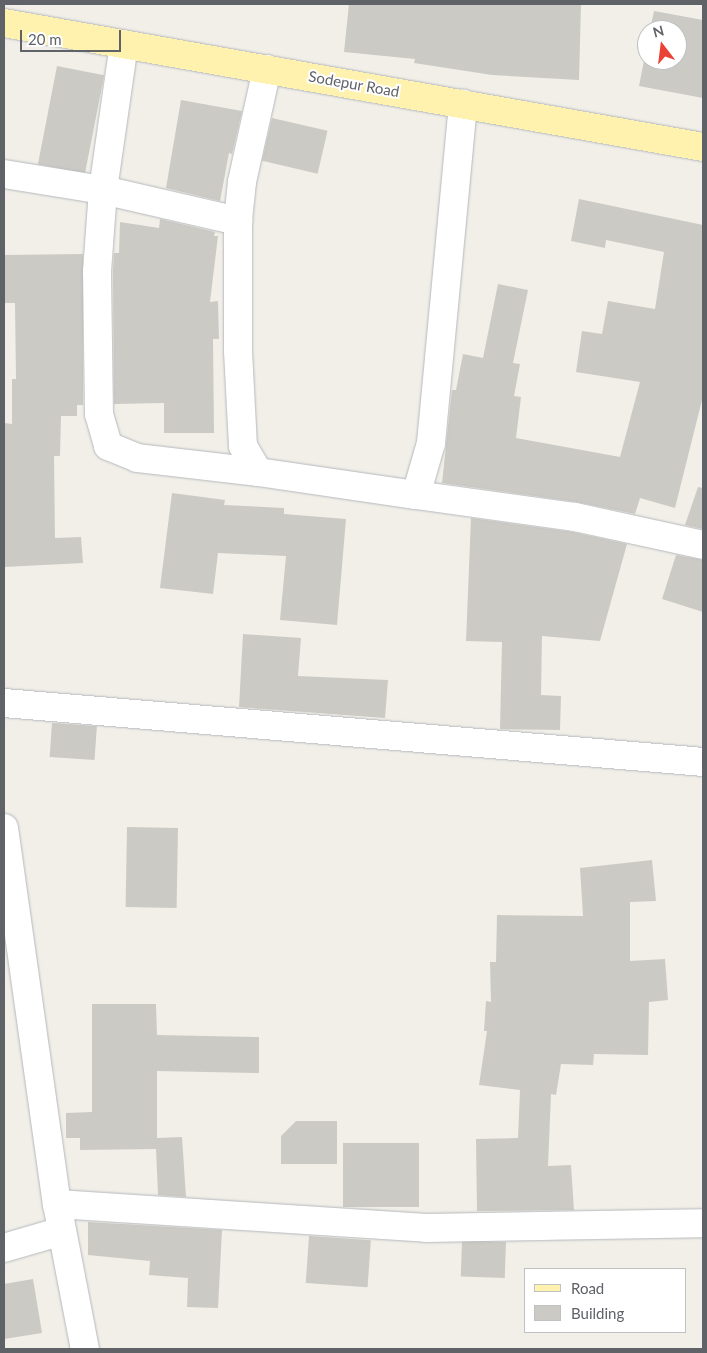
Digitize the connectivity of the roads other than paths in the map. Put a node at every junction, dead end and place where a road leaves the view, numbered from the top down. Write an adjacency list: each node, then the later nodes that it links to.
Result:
1 (4, 24): 2 (main road, Sodepur Road)
2 (124, 44): 3 (main road, Sodepur Road); 7 (street)
3 (267, 69): 4 (main road, Sodepur Road); 8 (street)
4 (463, 104): 5 (main road, Sodepur Road); 10 (street)
5 (703, 147)
6 (4, 174): 7 (street)
7 (103, 190): 8 (street); 9 (street)
8 (238, 221): 9 (street)
9 (258, 472): 10 (street)
10 (416, 495): 11 (street)
11 (703, 544)
12 (4, 703): 13 (street)
13 (703, 762)
14 (4, 828): 15 (street)
15 (57, 1204): 16 (street); 17 (street)
16 (703, 1223)
17 (62, 1231): 18 (street); 19 (street)
18 (4, 1248)
19 (85, 1349)

